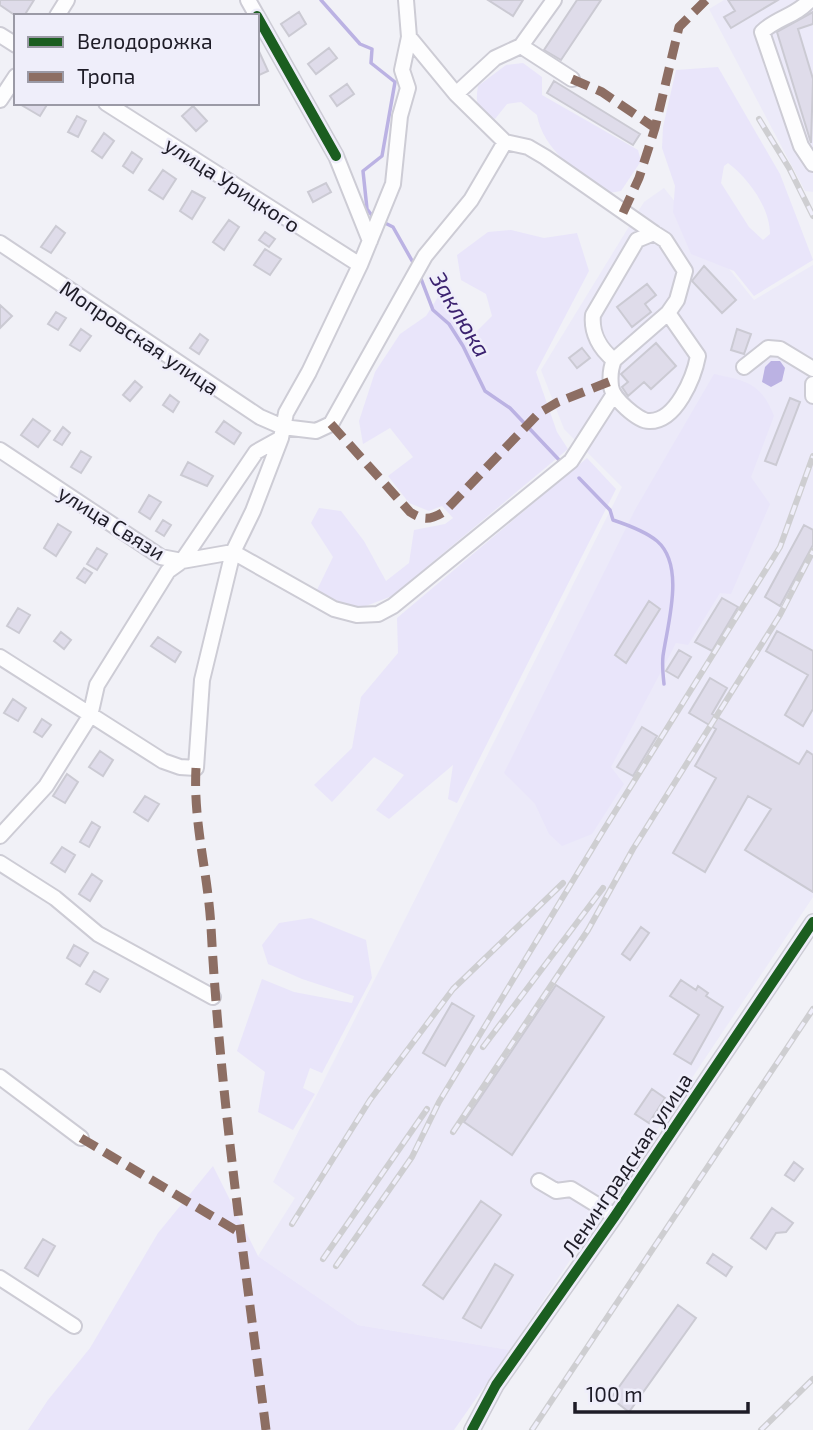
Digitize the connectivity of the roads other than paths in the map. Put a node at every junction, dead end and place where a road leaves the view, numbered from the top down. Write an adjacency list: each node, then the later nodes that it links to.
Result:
1 (406, 0): 5 (street)
2 (553, 0): 6 (street)
3 (810, 0): 13 (street)
4 (259, 20): 14 (street)
5 (409, 37): 9 (street); 14 (street)
6 (521, 46): 8 (street); 9 (street)
7 (14, 79): 10 (street)
8 (572, 79)
9 (456, 94): 12 (street)
10 (0, 100)
11 (109, 105): 17 (street, улица Урицкого)
12 (505, 142): 15 (street); 25 (street, Мопровская улица)
13 (813, 164)
14 (373, 233): 17 (street)
15 (654, 233): 18 (street); 19 (street)
16 (0, 243): 25 (street, Мопровская улица)
17 (360, 265): 25 (street)
18 (668, 313): 19 (street); 23 (street)
19 (614, 360): 23 (street)
20 (744, 367): 21 (street)
21 (813, 369)
22 (813, 384): 24 (street)
23 (614, 394): 27 (street)
24 (813, 396)
25 (282, 432): 27 (street); 28 (street)
26 (0, 450): 28 (street, улица Связи)
27 (233, 552): 28 (street, улица Связи); 30 (street)
28 (182, 561): 30 (street)
29 (0, 657): 30 (street)
30 (90, 716): 31 (street)
31 (0, 836)
32 (0, 863): 34 (street)
33 (813, 922): 38 (street, Ленинградская улица)
34 (213, 997)
35 (0, 1077): 36 (street)
36 (81, 1138)
37 (539, 1181): 38 (street)
38 (615, 1216): 41 (street, Ленинградская улица)
39 (0, 1278): 40 (street)
40 (74, 1326)
41 (472, 1430)

